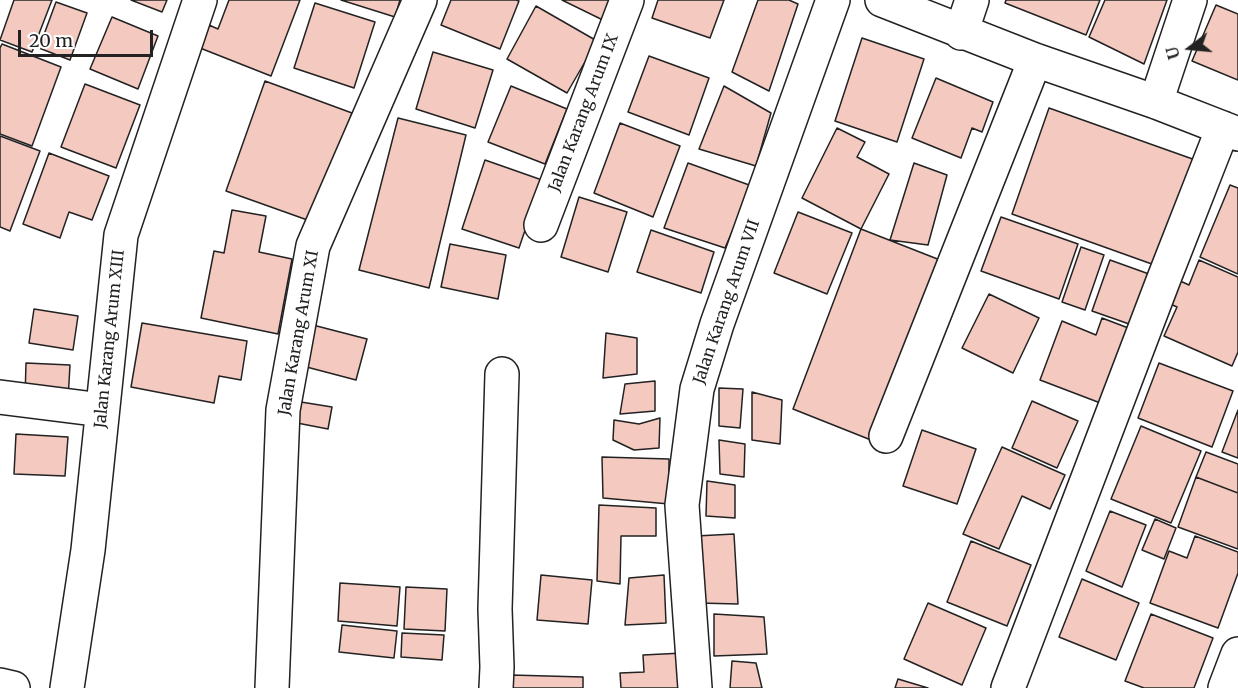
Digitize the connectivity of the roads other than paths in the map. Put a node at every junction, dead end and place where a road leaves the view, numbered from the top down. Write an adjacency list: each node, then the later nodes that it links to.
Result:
1 (200, 0): 15 (street, Jalan Karang Arum XIII)
2 (420, 0): 21 (street, Jalan Karang Arum XI)
3 (627, 0): 12 (street, Jalan Karang Arum IX)
4 (833, 0): 23 (street, Jalan Karang Arum VII)
5 (882, 0): 8 (street)
6 (972, 0): 8 (street)
7 (1190, 0): 10 (street)
8 (961, 33): 9 (street)
9 (1035, 60): 10 (street); 16 (street)
10 (1156, 102): 11 (street)
11 (1230, 131): 24 (street)
12 (541, 225)
13 (502, 374): 22 (street)
14 (0, 397): 15 (street)
15 (102, 410): 20 (street, Jalan Karang Arum XIII)
16 (886, 435)
17 (1238, 654): 25 (street)
18 (0, 686): 19 (street)
19 (13, 688)
20 (67, 688)
21 (272, 688)
22 (496, 688)
23 (695, 688)
24 (1008, 688)
25 (1225, 688)

